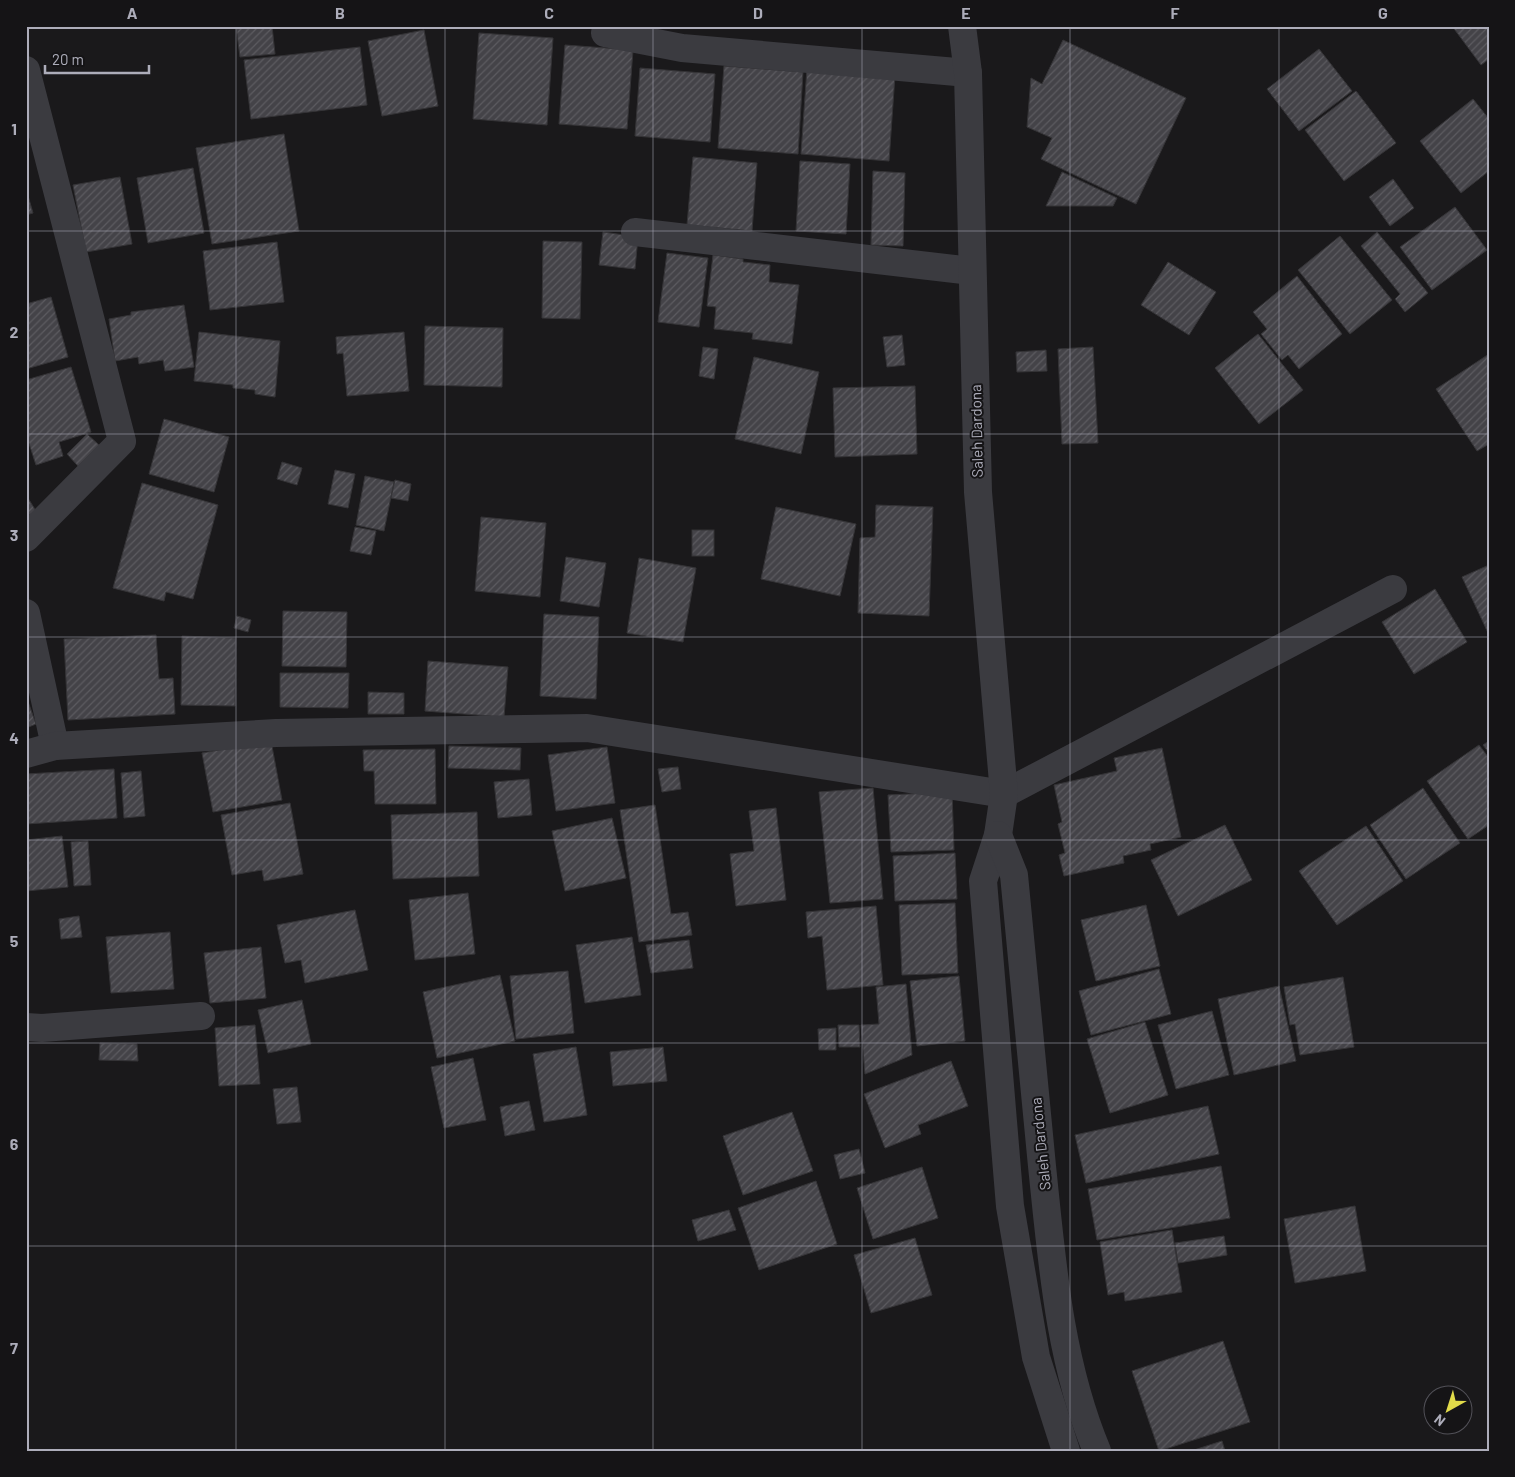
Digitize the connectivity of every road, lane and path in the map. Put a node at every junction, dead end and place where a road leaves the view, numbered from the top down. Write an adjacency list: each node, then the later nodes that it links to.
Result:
1 (962, 26): 4 (street, Saleh Dardona)
2 (605, 33): 4 (street)
3 (26, 70): 7 (street)
4 (968, 73): 6 (street, Saleh Dardona)
5 (634, 232): 6 (street)
6 (972, 271): 12 (street, Saleh Dardona)
7 (26, 538)
8 (1393, 588): 12 (street)
9 (26, 613): 10 (street)
10 (55, 746): 11 (street); 12 (street)
11 (26, 754)
12 (1004, 794): 13 (street, Saleh Dardona)
13 (998, 835): 16 (street, Saleh Dardona); 17 (street, Saleh Dardona)
14 (202, 1016): 15 (street)
15 (26, 1027)
16 (1066, 1451)
17 (1097, 1451)

